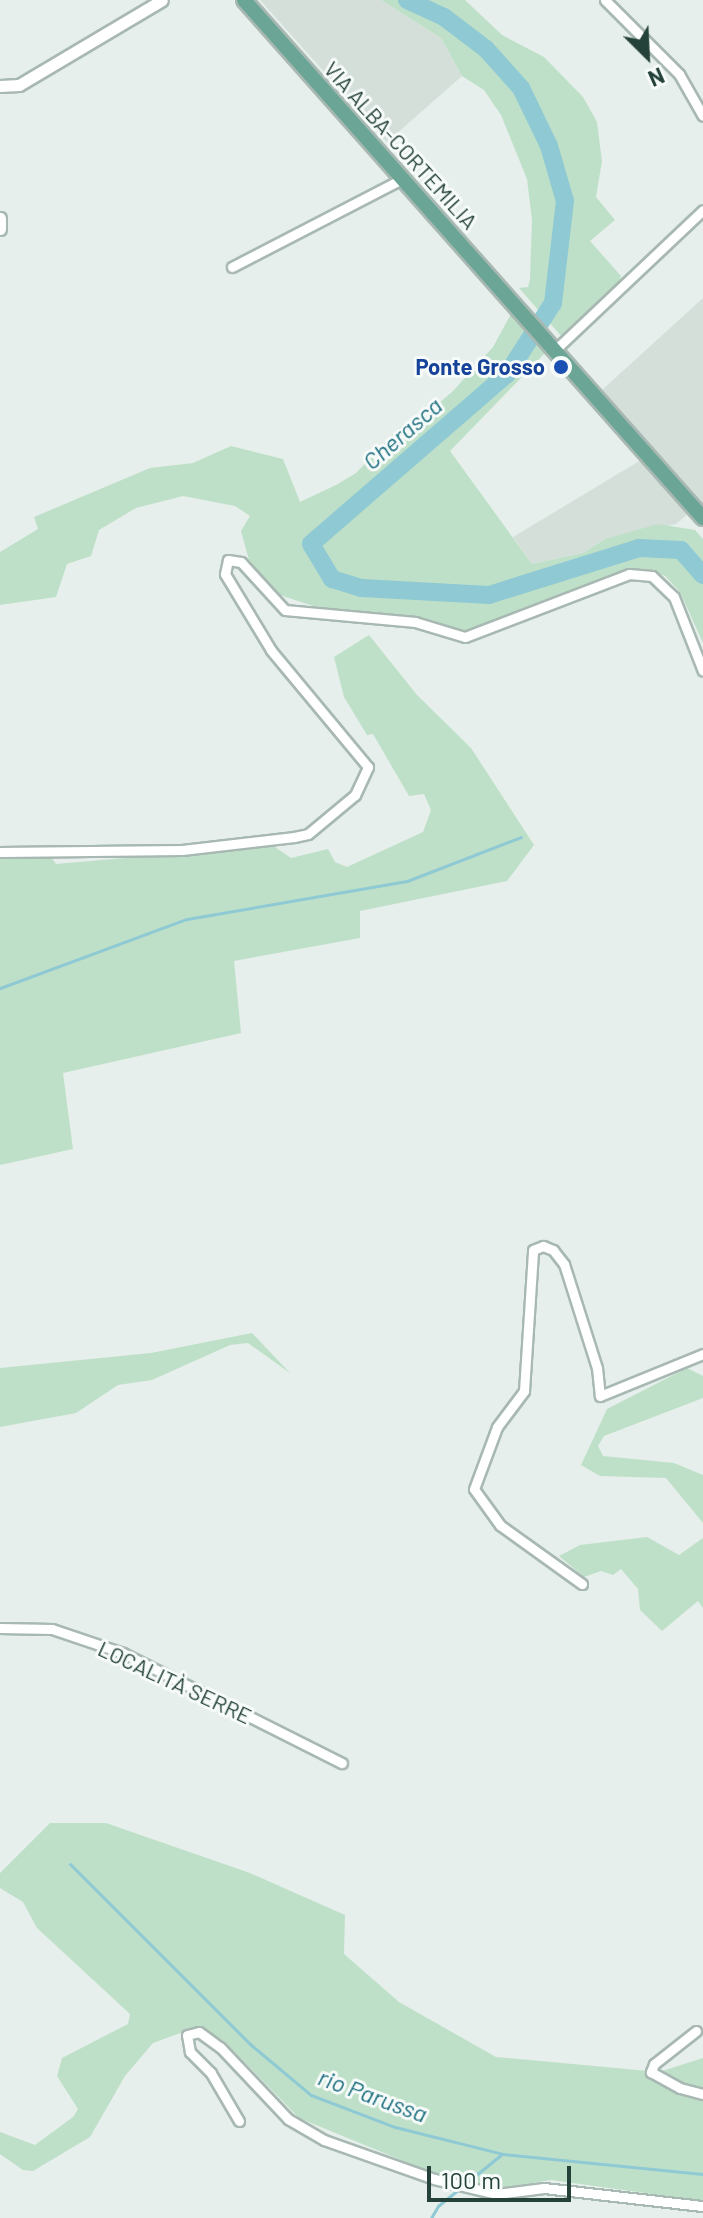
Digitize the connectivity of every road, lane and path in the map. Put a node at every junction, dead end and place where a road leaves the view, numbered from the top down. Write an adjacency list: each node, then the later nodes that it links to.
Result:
1 (162, 0): 4 (street)
2 (244, 0): 6 (main road, VIA ALBA-CORTEMILIA)
3 (605, 0): 5 (street)
4 (0, 86)
5 (703, 116)
6 (400, 180): 10 (street); 11 (main road, VIA ALBA-CORTEMILIA)
7 (703, 210): 11 (street)
8 (0, 218): 9 (street)
9 (0, 229)
10 (232, 267)
11 (555, 347): 12 (main road, VIA ALBA-CORTEMILIA)
12 (703, 518)
13 (703, 671): 14 (street)
14 (0, 852)
15 (703, 1354): 16 (street)
16 (582, 1584)
17 (0, 1628): 18 (street, LOCALITÀ SERRE)
18 (342, 1763)
19 (696, 2031): 20 (street)
20 (703, 2094)
21 (239, 2121): 22 (street)
22 (703, 2206)

